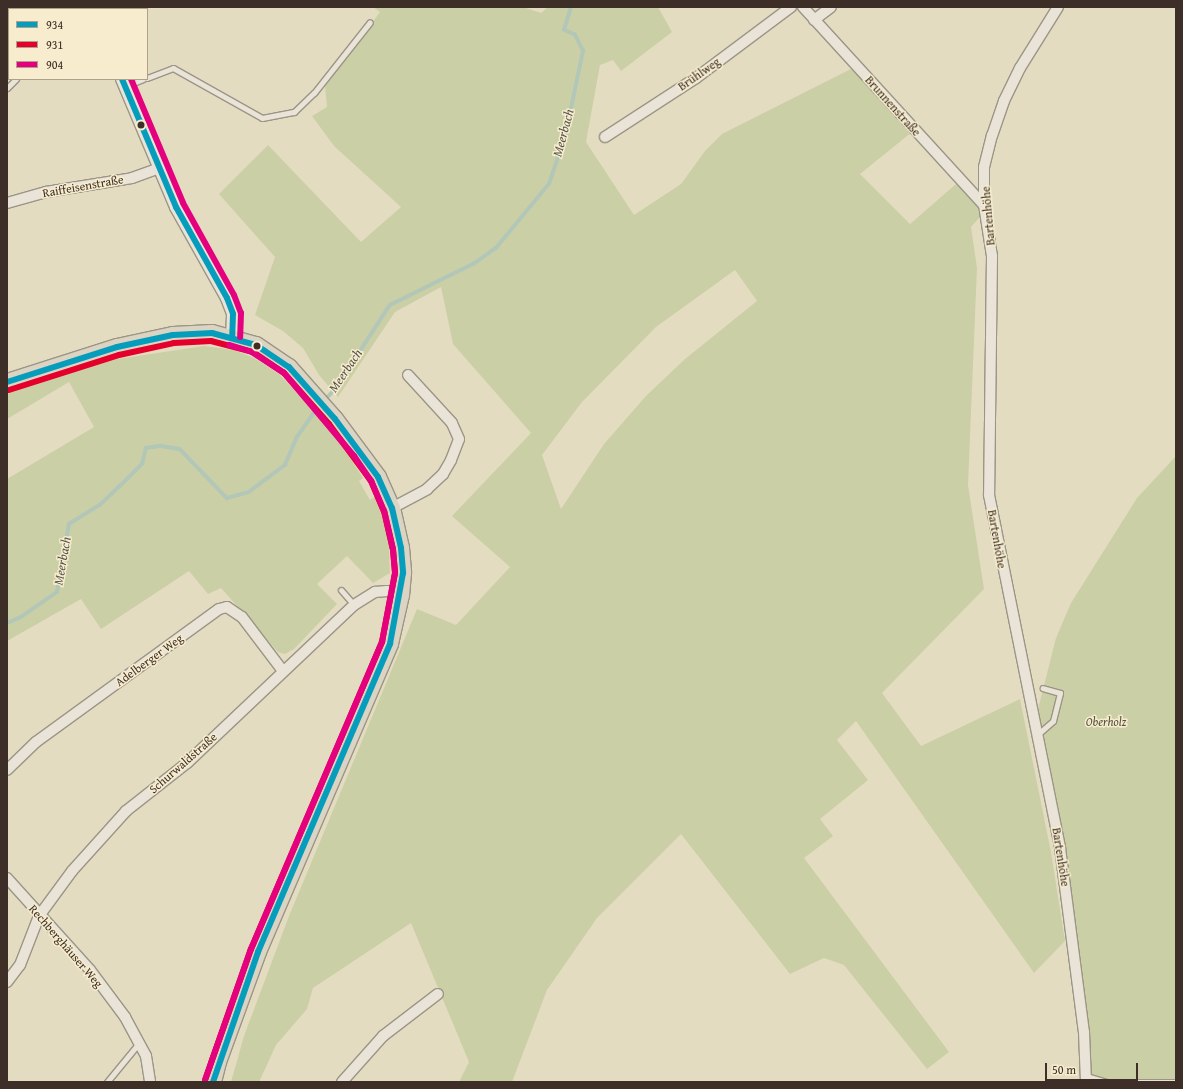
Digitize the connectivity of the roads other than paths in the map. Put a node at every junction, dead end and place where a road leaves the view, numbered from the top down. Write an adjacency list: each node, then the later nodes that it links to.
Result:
1 (791, 7): 12 (street, Brühlweg)
2 (803, 7): 5 (street, Brunnenstraße)
3 (831, 7): 5 (street)
4 (1058, 7): 15 (street, Bartenhöhe)
5 (814, 20): 15 (street, Brunnenstraße)
6 (370, 22): 7 (lane)
7 (148, 78)
8 (15, 80): 11 (lane)
9 (139, 80): 10 (lane)
10 (123, 83): 13 (street)
11 (7, 88)
12 (605, 137)
13 (159, 168): 14 (street, Raiffeisenstraße); 16 (street)
14 (7, 203)
15 (984, 204): 25 (street, Bartenhöhe)
16 (232, 337): 18 (main road); 19 (main road)
17 (408, 375): 19 (street)
18 (7, 382)
19 (392, 508): 21 (main road)
20 (340, 590): 22 (lane)
21 (401, 595): 22 (street, Schurwaldstraße); 35 (main road)
22 (354, 604): 23 (street, Schurwaldstraße)
23 (283, 671): 26 (street, Adelberger Weg); 28 (street, Schurwaldstraße)
24 (1043, 688): 25 (lane)
25 (1038, 734): 32 (street, Bartenhöhe)
26 (7, 770)
27 (7, 878): 28 (street, Rechberghäuser Weg)
28 (39, 916): 29 (street, Schurwaldstraße); 31 (street, Rechberghäuser Weg)
29 (7, 982)
30 (438, 994): 36 (street)
31 (139, 1043): 33 (lane); 34 (street, Rechberghäuser Weg)
32 (1086, 1079): 37 (lane)
33 (107, 1082)
34 (150, 1082)
35 (213, 1082)
36 (342, 1082)
37 (1107, 1082)
38 (1110, 1082): 39 (lane)
39 (1176, 1082)

